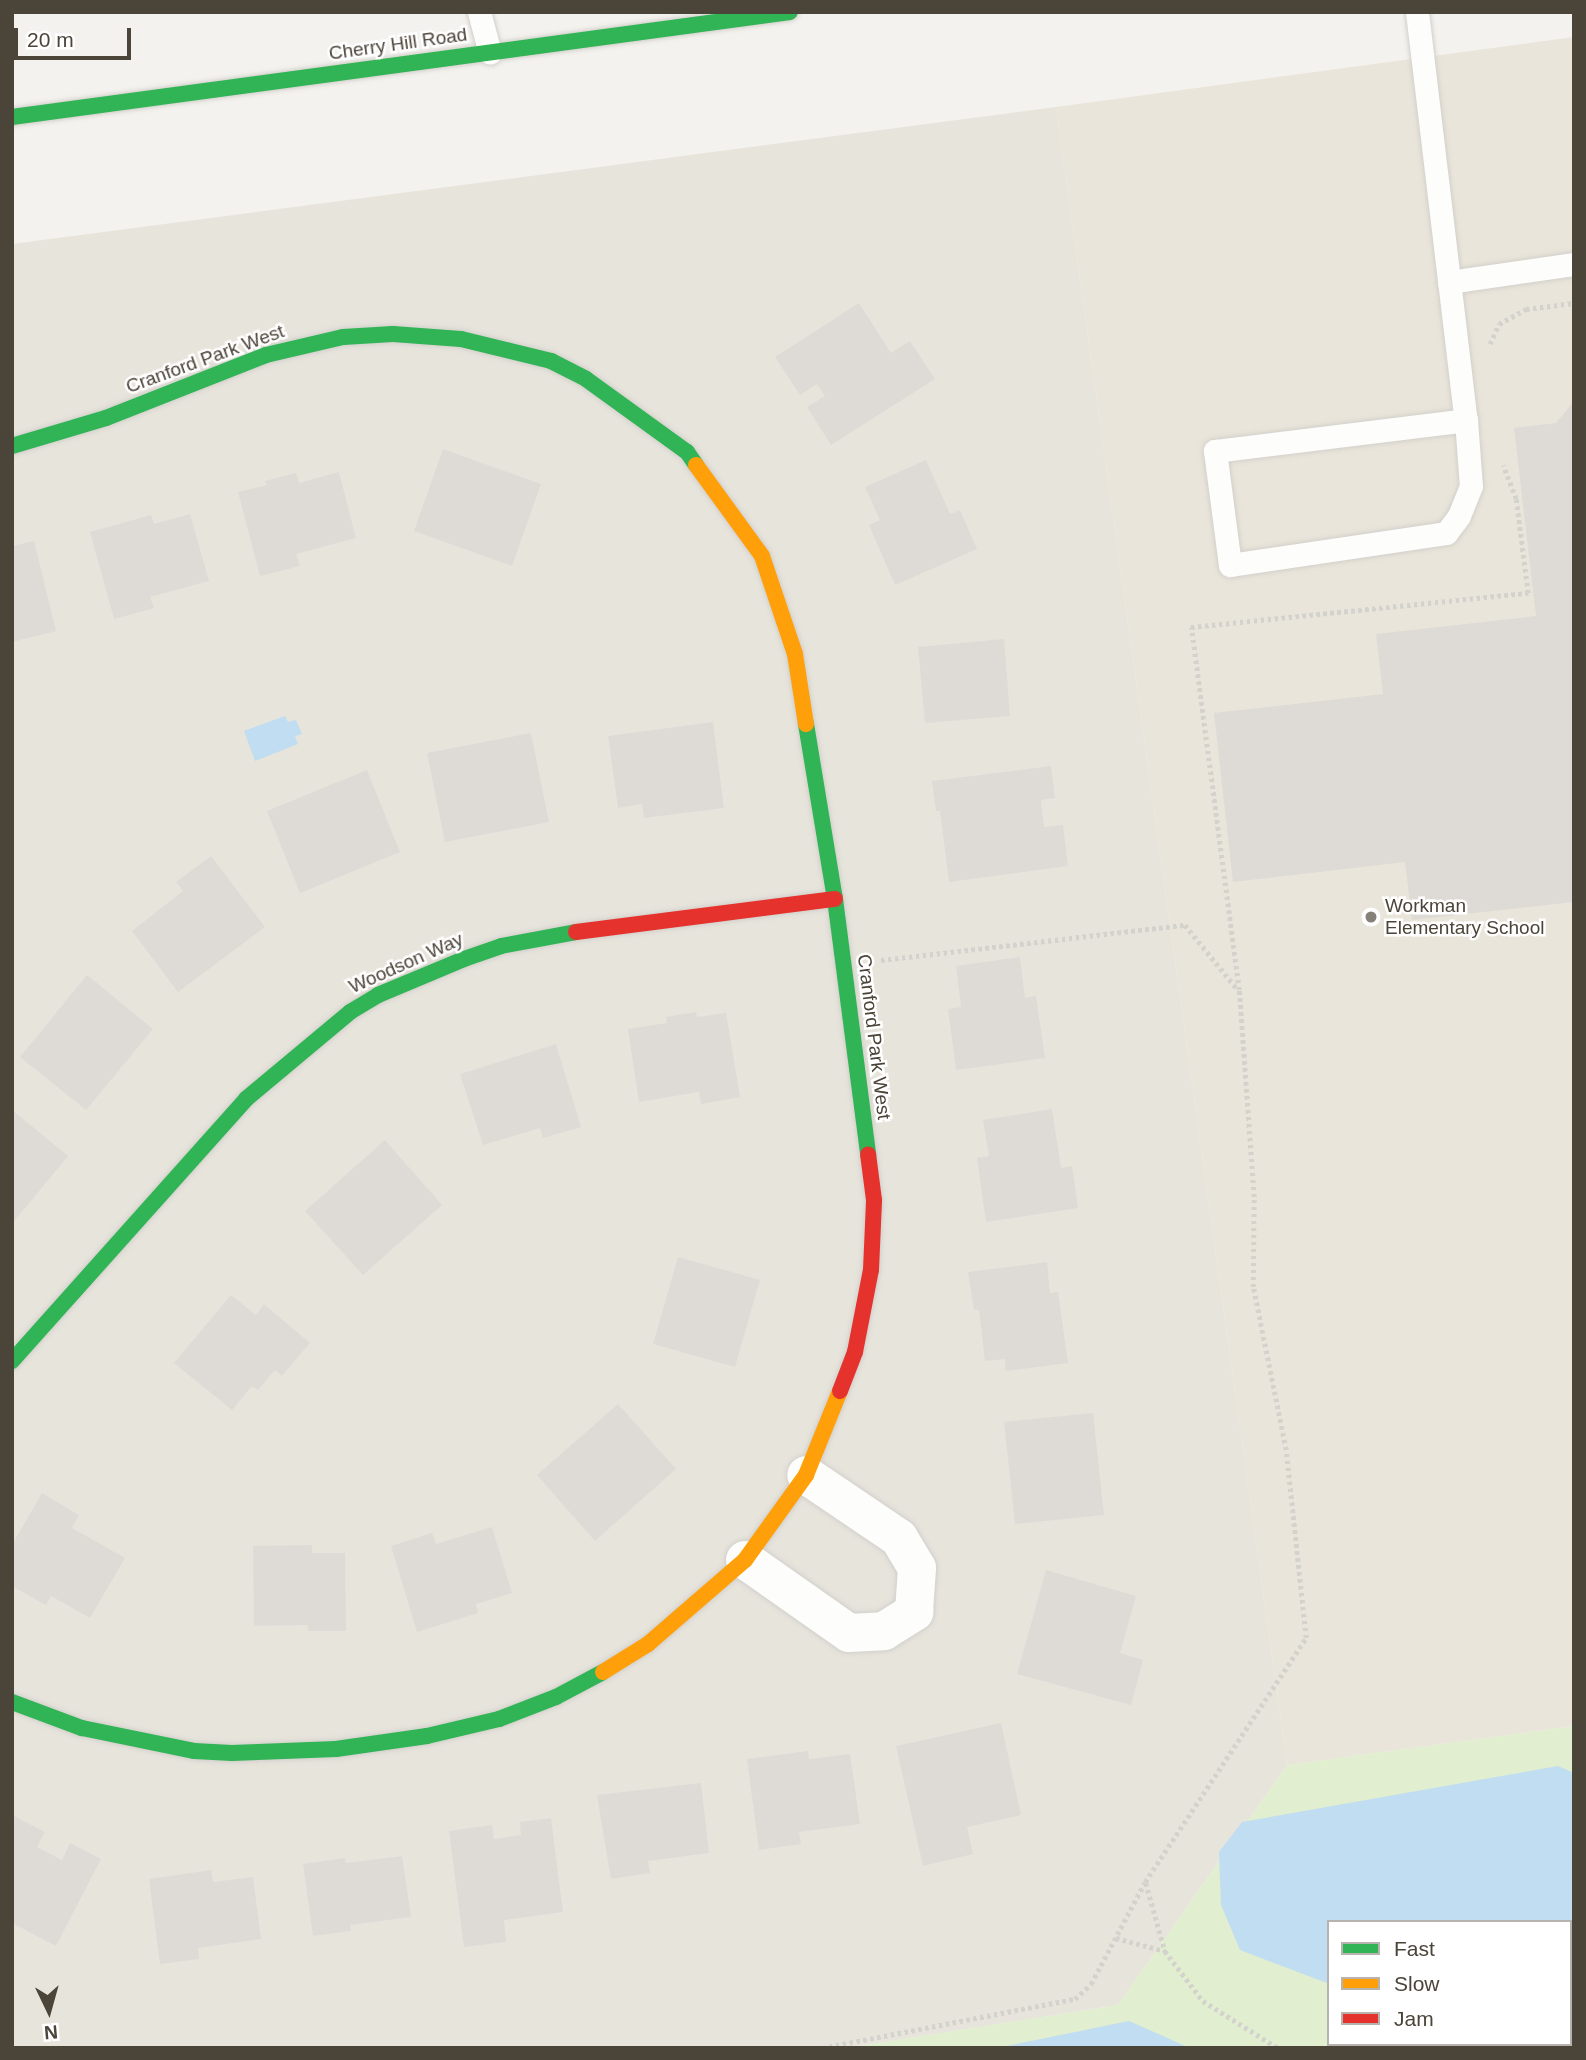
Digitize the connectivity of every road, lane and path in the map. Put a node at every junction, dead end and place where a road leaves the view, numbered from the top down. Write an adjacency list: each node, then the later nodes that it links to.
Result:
1 (479, 12): 4 (lane)
2 (790, 12): 4 (street, Cherry Hill Road)
3 (1418, 12): 7 (lane)
4 (490, 53): 5 (street, Cherry Hill Road)
5 (12, 117)
6 (1574, 264): 7 (lane)
7 (1449, 282): 10 (lane)
8 (1574, 303): 9 (path)
9 (1485, 354)
10 (1466, 420): 10 (lane)
11 (12, 446): 13 (street, Cranford Park West)
12 (1502, 462): 15 (path)
13 (835, 899): 16 (street, Woodson Way); 17 (street, Cranford Park West)
14 (891, 959): 15 (path)
15 (1238, 990): 20 (path)
16 (12, 1361)
17 (806, 1475): 18 (street, Cranford Park West); 18 (street)
18 (745, 1560): 19 (street, Cranford Park West)
19 (12, 1702)
20 (1145, 1882): 21 (path); 22 (path)
21 (1116, 1938): 22 (path); 23 (path)
22 (1165, 1951): 24 (path)
23 (822, 2048)
24 (1278, 2048)

